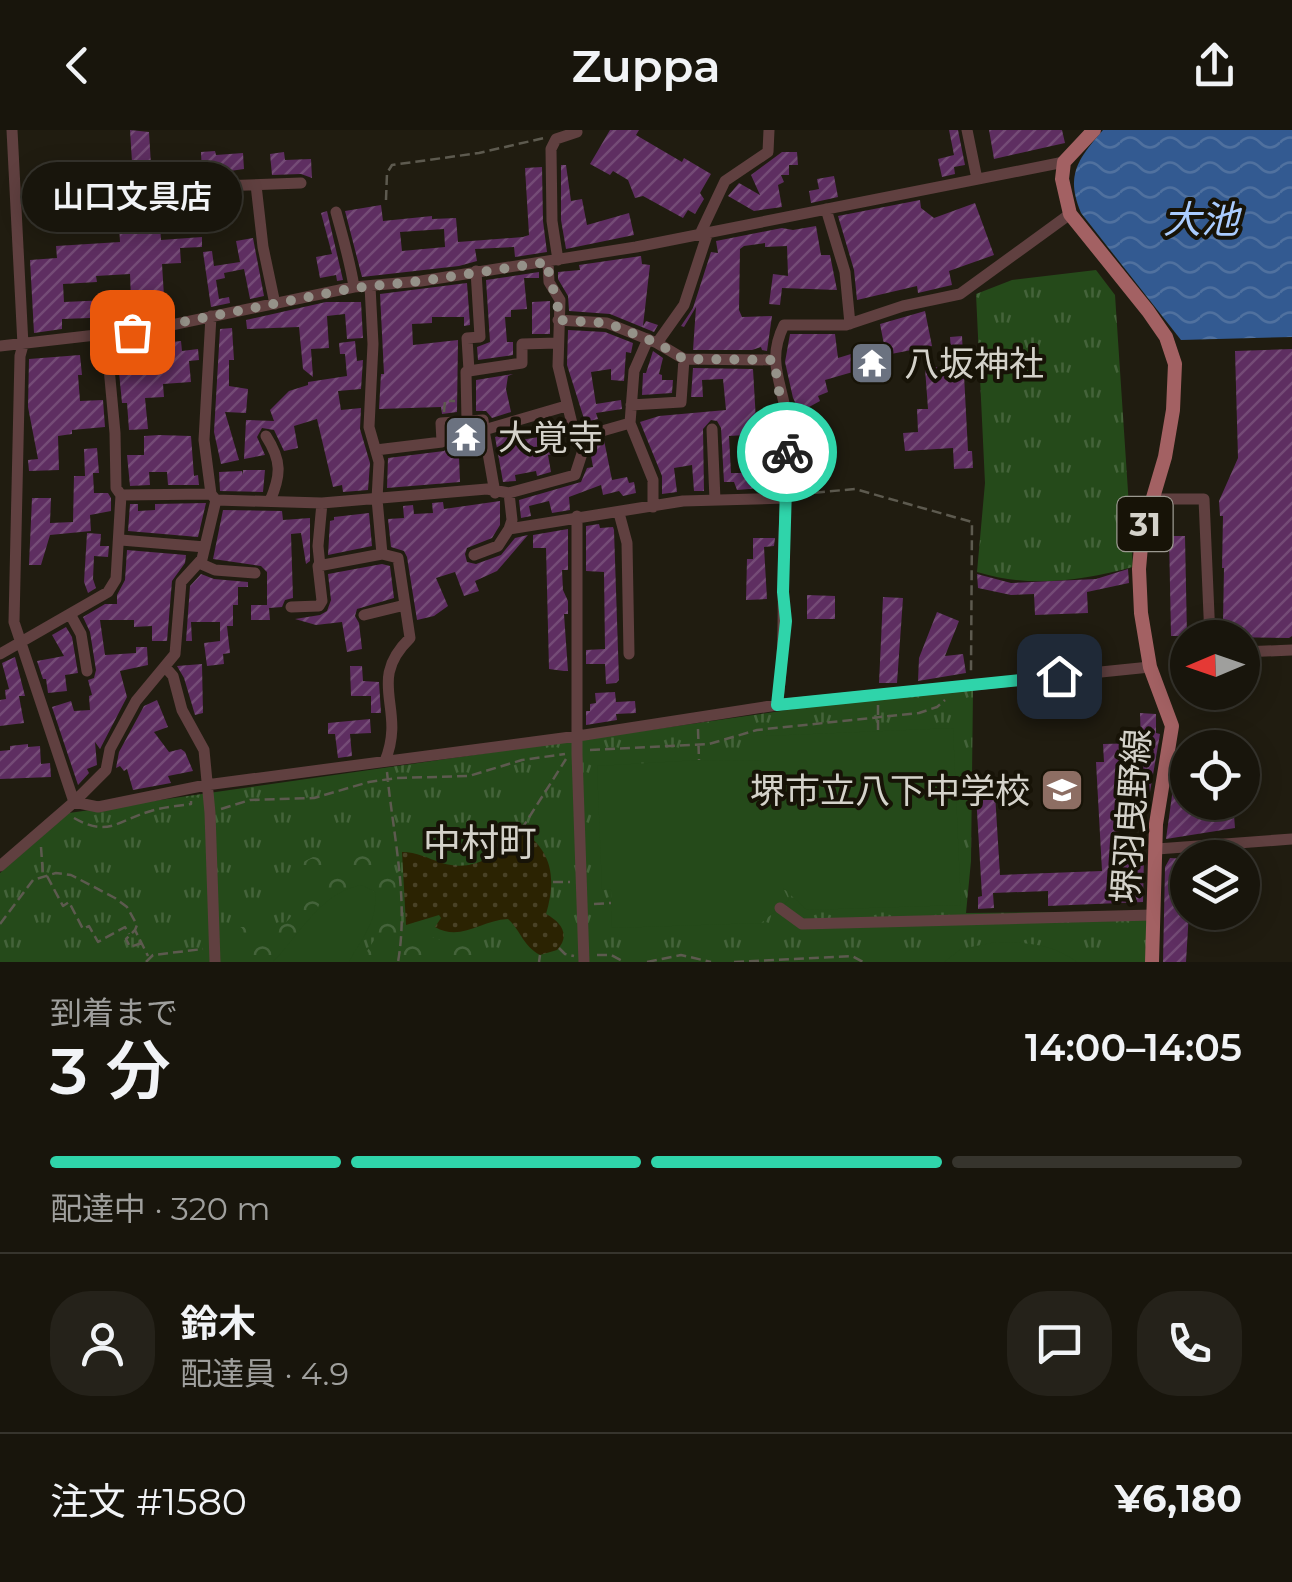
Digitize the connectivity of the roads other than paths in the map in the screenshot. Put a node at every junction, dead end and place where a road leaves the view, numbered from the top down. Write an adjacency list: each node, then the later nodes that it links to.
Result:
1 (12, 130): 26 (street)
2 (769, 130): 14 (street)
3 (967, 130): 7 (street)
4 (577, 132): 15 (street)
5 (1087, 133): 6 (main road)
6 (1064, 162): 7 (street); 13 (main road)
7 (977, 179): 11 (street)
8 (301, 183): 10 (street)
9 (204, 184): 10 (street)
10 (256, 185): 19 (street)
11 (826, 210): 14 (street); 22 (street)
12 (336, 212): 18 (street)
13 (1070, 214): 22 (street); 46 (main road, 堺羽曳野線 / 31)
14 (704, 233): 15 (street); 24 (street)
15 (553, 261): 16 (street); 21 (street)
16 (476, 271): 17 (street); 30 (street)
17 (370, 286): 18 (street); 39 (street)
18 (354, 288): 19 (street)
19 (275, 304): 20 (street)
20 (211, 316): 23 (street); 43 (street)
21 (558, 320): 24 (street); 25 (street)
22 (850, 324): 29 (street)
23 (106, 335): 26 (street); 41 (street)
24 (652, 341): 28 (street); 31 (street)
25 (558, 343): 30 (street); 32 (street)
26 (23, 345): 27 (street); 66 (street)
27 (0, 346)
28 (684, 359): 29 (street); 31 (street)
29 (775, 360): 42 (street)
30 (469, 371): 33 (street)
31 (631, 405): 34 (street)
32 (566, 406): 35 (street); 37 (street)
33 (466, 421): 35 (street); 39 (street)
34 (630, 423): 37 (street); 49 (street)
35 (484, 425): 40 (street)
36 (712, 429): 45 (street)
37 (588, 435): 40 (street)
38 (266, 436): 47 (street)
39 (376, 450): 44 (street)
40 (502, 493): 44 (street); 52 (street)
41 (121, 495): 43 (street); 53 (street)
42 (786, 496): 45 (street); 75 (street)
43 (213, 497): 47 (street); 54 (street)
44 (377, 500): 48 (street); 55 (street)
45 (715, 500): 49 (street)
46 (1152, 500): 65 (street); 72 (main road, 堺羽曳野線 / 31)
47 (270, 502): 48 (street)
48 (322, 504): 58 (street)
49 (653, 508): 50 (street)
50 (619, 513): 51 (street); 68 (street)
51 (578, 516): 52 (street); 76 (street)
52 (510, 529): 56 (street)
53 (121, 540): 54 (street); 62 (street)
54 (205, 547): 57 (street)
55 (382, 554): 58 (street); 60 (street)
56 (474, 555)
57 (199, 563): 59 (street); 73 (street)
58 (320, 566): 61 (street)
59 (254, 573)
60 (405, 605): 63 (street); 77 (street)
61 (291, 607)
62 (70, 614): 67 (street); 74 (street)
63 (364, 615)
64 (0, 618): 66 (street)
65 (1209, 620)
66 (14, 622): 67 (street)
67 (20, 643): 71 (street); 79 (street)
68 (626, 650)
69 (1292, 650): 70 (street)
70 (1260, 651)
71 (0, 654)
72 (1150, 667): 75 (street); 81 (main road, 堺羽曳野線 / 31)
73 (166, 668): 78 (street); 79 (street)
74 (87, 670)
75 (777, 705): 76 (street)
76 (578, 736): 77 (street); 86 (street)
77 (386, 761): 78 (street)
78 (206, 786): 79 (street); 85 (street)
79 (72, 809): 82 (street)
80 (1292, 840): 81 (street)
81 (1157, 848): 84 (main road, 堺羽曳野線 / 31)
82 (0, 866)
83 (780, 908): 84 (street)
84 (1153, 915): 87 (main road, 堺羽曳野線 / 31)
85 (216, 962)
86 (584, 962)
87 (1152, 962)

